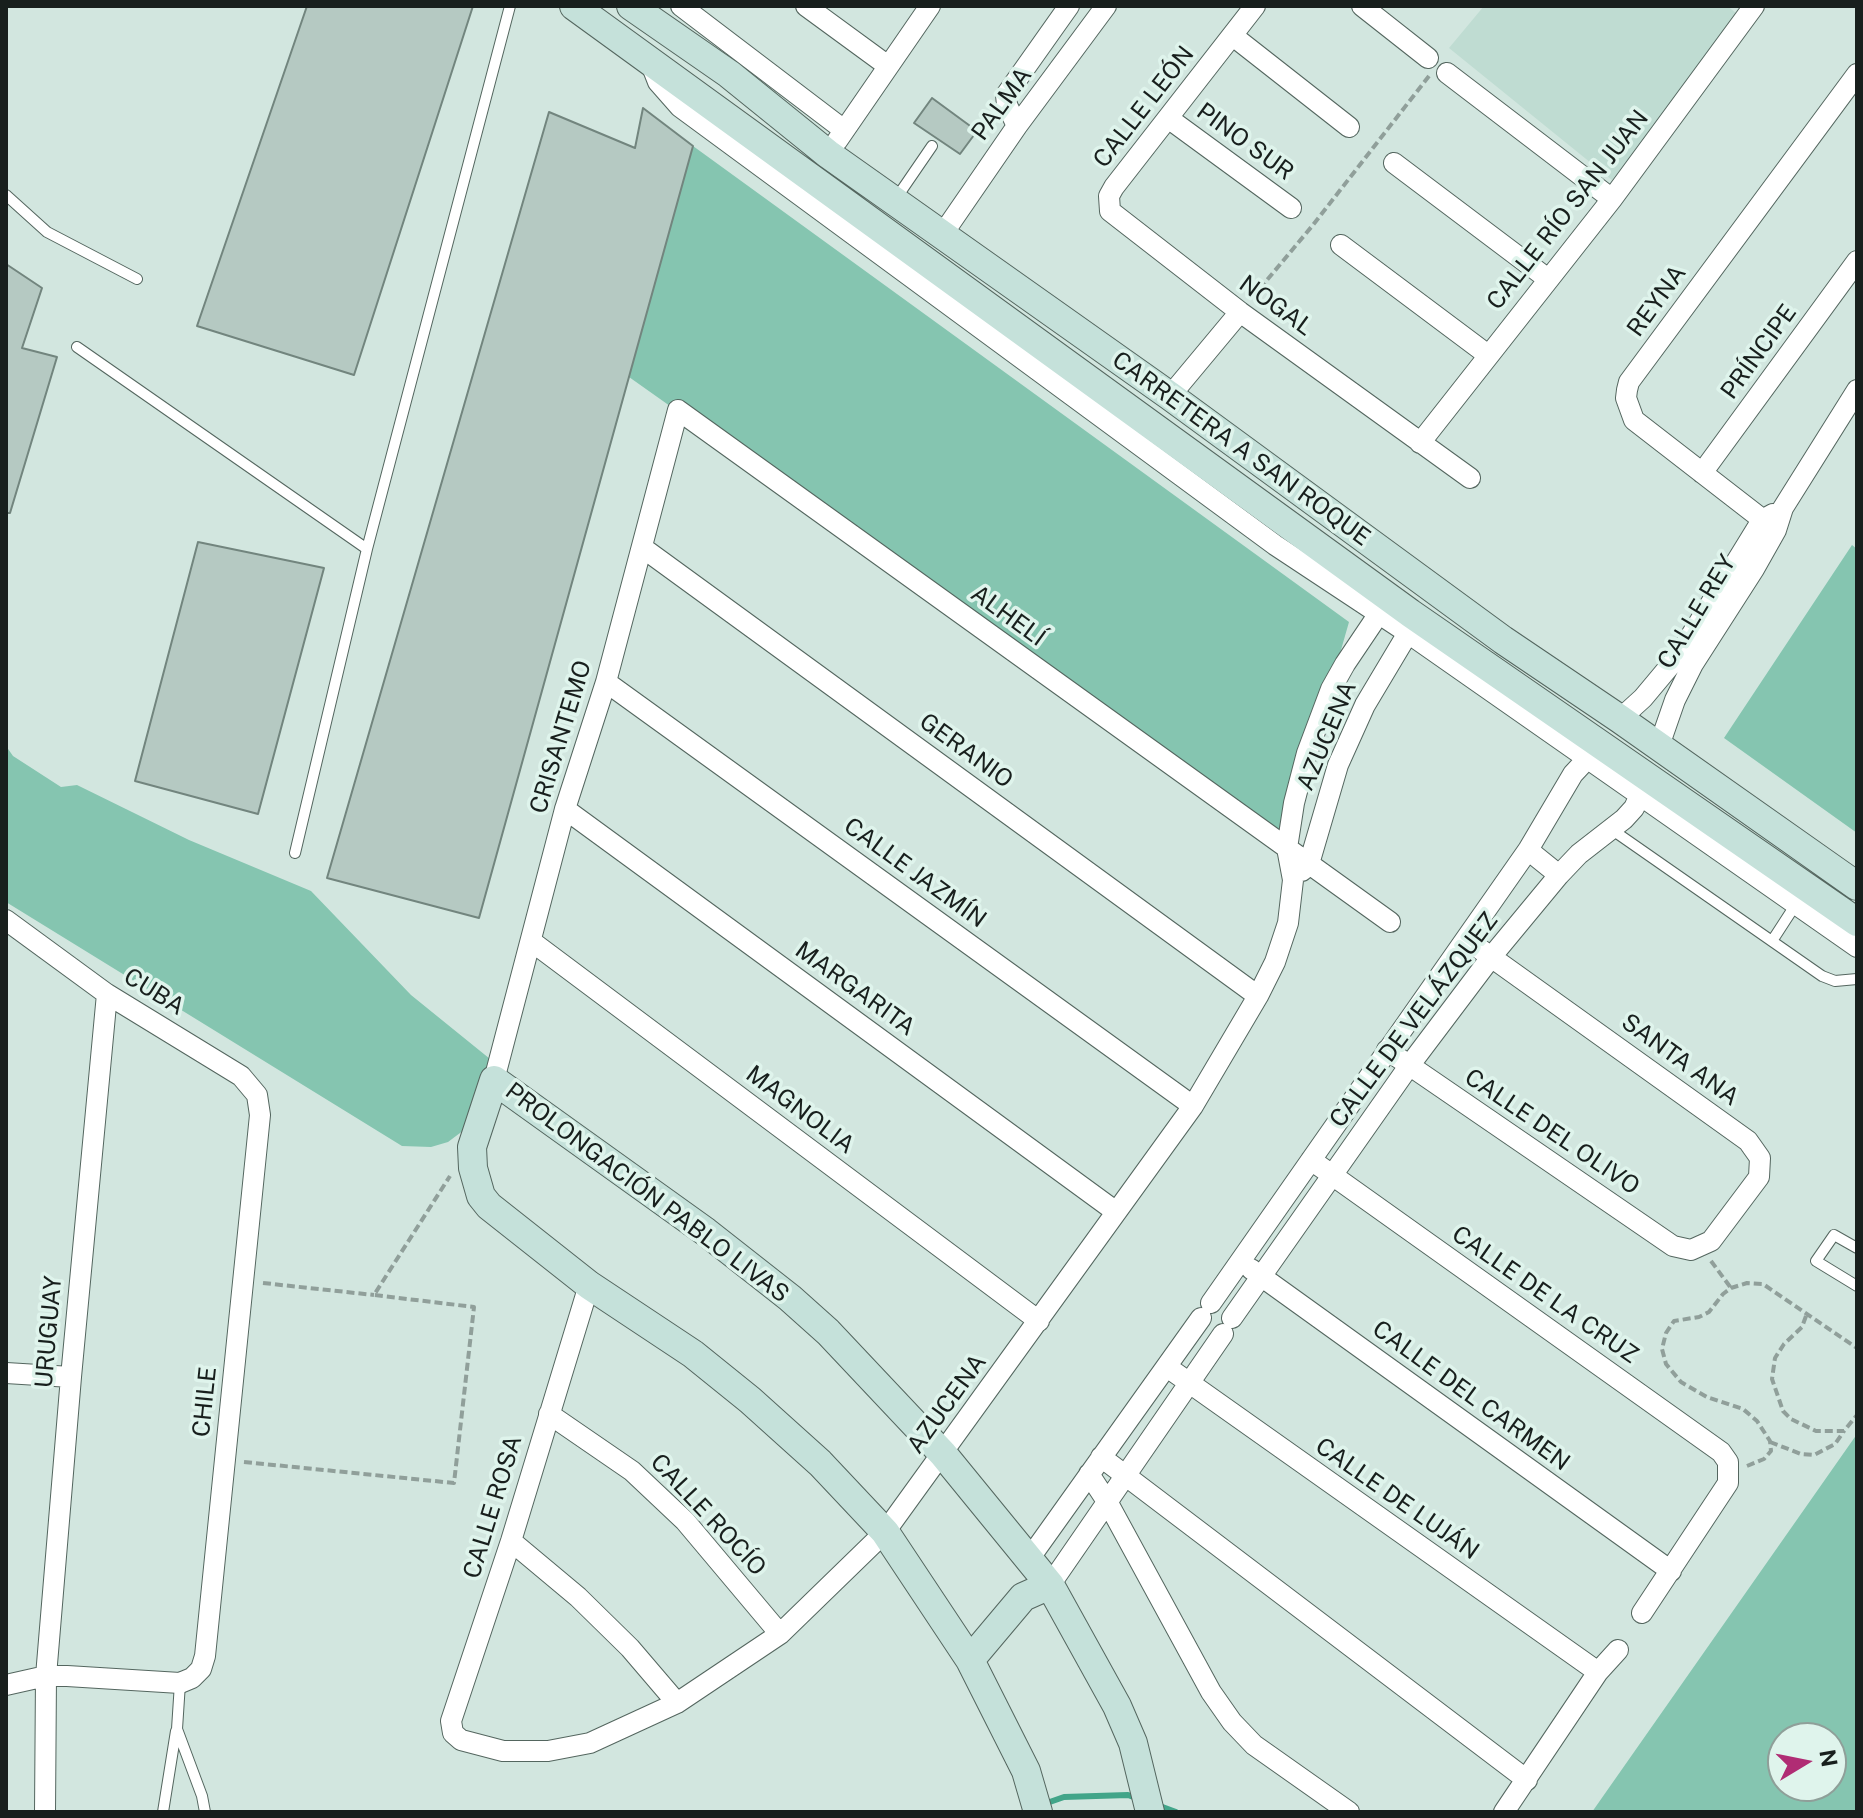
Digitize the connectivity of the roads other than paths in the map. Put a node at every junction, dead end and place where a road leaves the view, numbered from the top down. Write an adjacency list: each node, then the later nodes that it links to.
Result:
1 (510, 6): 48 (lane)
2 (574, 6): 13 (main road)
3 (631, 6): 16 (main road, CARRETERA A SAN ROQUE)
4 (681, 6): 20 (street)
5 (806, 6): 14 (street)
6 (930, 6): 14 (street)
7 (1069, 6): 18 (street)
8 (1106, 6): 18 (street, PALMA)
9 (1255, 6): 12 (street, CALLE LEÓN)
10 (1362, 6): 25 (street)
11 (1754, 6): 25 (street, CALLE RÍO SAN JUAN)
12 (1233, 36): 17 (street, CALLE LEÓN); 19 (street)
13 (649, 60): 16 (main road); 37 (main road, CARRETERA A SAN ROQUE); 49 (street)
14 (888, 66): 20 (street)
15 (1857, 74): 42 (street, REYNA)
16 (779, 115): 22 (main road, CARRETERA A SAN ROQUE)
17 (1168, 118): 27 (street, CALLE LEÓN); 28 (street, PINO SUR)
18 (1017, 126): 29 (street, PALMA)
19 (1349, 127)
20 (844, 130): 22 (street)
21 (932, 146): 26 (lane)
22 (828, 154): 26 (main road, CARRETERA A SAN ROQUE)
23 (1394, 163): 33 (street)
24 (6, 195): 32 (lane)
25 (1612, 199): 33 (street, CALLE RÍO SAN JUAN)
26 (895, 200): 29 (main road, CARRETERA A SAN ROQUE)
27 (1108, 203): 34 (street, NOGAL)
28 (1291, 208)
29 (942, 235): 39 (main road, CARRETERA A SAN ROQUE)
30 (1341, 245): 36 (street)
31 (1857, 261): 42 (street, PRÍNCIPE)
32 (137, 279)
33 (1548, 279): 36 (street, CALLE RÍO SAN JUAN)
34 (1240, 312): 39 (street); 41 (street, NOGAL)
35 (77, 347): 48 (lane)
36 (1488, 355): 41 (street, CALLE RÍO SAN JUAN)
37 (1074, 369): 39 (main road); 44 (main road, CARRETERA A SAN ROQUE)
38 (1857, 390): 45 (street, CALLE REY)
39 (1170, 396): 44 (main road); 46 (main road, CARRETERA A SAN ROQUE)
40 (678, 410): 47 (street, CRISANTEMO); 61 (street, ALHELÍ)
41 (1420, 443): 43 (street, NOGAL)
42 (1702, 473): 45 (street, REYNA)
43 (1470, 478)
44 (1231, 482): 49 (main road, CARRETERA A SAN ROQUE)
45 (1769, 525): 51 (street, CALLE REY)
46 (1347, 527): 49 (main road); 50 (main road, CARRETERA A SAN ROQUE)
47 (643, 548): 52 (street, CRISANTEMO); 79 (street, GERANIO)
48 (367, 549): 63 (lane)
49 (1400, 613): 50 (main road); 56 (main road, CARRETERA A SAN ROQUE); 61 (street, AZUCENA); 64 (street, AZUCENA)
50 (1503, 640): 53 (main road, CARRETERA A SAN ROQUE)
51 (1686, 660): 54 (street, CALLE REY); 55 (street, CALLE REY)
52 (606, 682): 59 (street, CRISANTEMO); 83 (street, CALLE JAZMÍN)
53 (1563, 682): 54 (main road, CARRETERA A SAN ROQUE); 56 (main road)
54 (1620, 719): 55 (main road, CARRETERA A SAN ROQUE)
55 (1659, 746): 57 (main road, CARRETERA A SAN ROQUE)
56 (1614, 756): 57 (main road); 58 (street); 58 (street); 62 (street, CALLE DE VELÁZQUEZ); 71 (main road, CARRETERA A SAN ROQUE)
57 (1721, 790): 67 (main road, CARRETERA A SAN ROQUE)
58 (1640, 795): 60 (street, CALLE DE VELÁZQUEZ); 68 (street)
59 (565, 809): 73 (street, CRISANTEMO); 87 (street, MARGARITA)
60 (1611, 829): 65 (street, CALLE DE VELÁZQUEZ); 74 (lane)
61 (1287, 848): 64 (street, ALHELÍ); 66 (street, AZUCENA)
62 (1528, 850): 65 (street); 72 (street, CALLE DE VELÁZQUEZ)
63 (295, 853)
64 (1309, 864): 66 (street, AZUCENA); 70 (street, ALHELÍ)
65 (1559, 875): 76 (street, CALLE DE VELÁZQUEZ)
66 (1293, 880): 79 (street, AZUCENA)
67 (1857, 886)
68 (1796, 904): 74 (lane); 75 (street)
69 (6, 920): 78 (street, CUBA)
70 (1390, 922)
71 (1857, 922)
72 (1466, 939): 76 (street, SANTA ANA); 80 (street, CALLE DE VELÁZQUEZ)
73 (531, 941): 82 (street, CRISANTEMO); 94 (street, MAGNOLIA)
74 (1772, 941): 77 (lane)
75 (1857, 947)
76 (1492, 956): 81 (street, CALLE DE VELÁZQUEZ); 88 (street, SANTA ANA)
77 (1857, 979)
78 (107, 994): 84 (street, CUBA); 97 (street, URUGUAY)
79 (1258, 996): 83 (street, AZUCENA)
80 (1387, 1050): 81 (street, CALLE DEL OLIVO); 85 (street, CALLE DE VELÁZQUEZ)
81 (1409, 1066): 86 (street, CALLE DE VELÁZQUEZ); 88 (street, CALLE DEL OLIVO)
82 (494, 1080): 92 (main road); 100 (main road, PROLONGACIÓN PABLO LIVAS)
83 (1193, 1106): 87 (street, AZUCENA)
84 (260, 1115): 116 (street, CHILE)
85 (1311, 1160): 86 (street, CALLE DE LA CRUZ); 90 (street, CALLE DE VELÁZQUEZ)
86 (1332, 1175): 91 (street, CALLE DE VELÁZQUEZ); 107 (street, CALLE DE LA CRUZ)
87 (1115, 1211): 94 (street, AZUCENA)
88 (1697, 1248)
89 (1857, 1248): 93 (lane)
90 (1241, 1262): 91 (street, CALLE DEL CARMEN); 95 (street, CALLE DE VELÁZQUEZ)
91 (1261, 1278): 98 (street, CALLE DE VELÁZQUEZ); 107 (street, CALLE DEL CARMEN)
92 (589, 1285): 99 (street, CALLE ROSA); 104 (main road)
93 (1857, 1286)
94 (1039, 1321): 100 (street, AZUCENA)
95 (1167, 1367): 98 (street, CALLE DE LUJÁN); 101 (street, CALLE DE VELÁZQUEZ)
96 (6, 1373): 97 (street)
97 (71, 1377): 115 (street, URUGUAY)
98 (1189, 1384): 102 (street, CALLE DE VELÁZQUEZ); 114 (street, CALLE DE LUJÁN)
99 (549, 1414): 105 (street, CALLE ROSA); 111 (street, CALLE ROCÍO)
100 (943, 1454): 104 (street, AZUCENA); 106 (main road, PROLONGACIÓN PABLO LIVAS)
101 (1095, 1465): 102 (street); 103 (street); 106 (street, CALLE DE VELÁZQUEZ)
102 (1125, 1478): 103 (street, CALLE DE VELÁZQUEZ); 121 (street)
103 (1108, 1503): 108 (street, CALLE DE VELÁZQUEZ); 127 (street)
104 (885, 1532): 111 (street, AZUCENA); 113 (main road)
105 (511, 1541): 118 (street); 120 (street, CALLE ROSA)
106 (1029, 1559): 108 (main road, PROLONGACIÓN PABLO LIVAS); 109 (main road)
107 (1671, 1571): 110 (street)
108 (1050, 1585): 109 (main road); 126 (main road, PROLONGACIÓN PABLO LIVAS)
109 (1023, 1597): 113 (main road)
110 (1642, 1613)
111 (780, 1634): 118 (street, AZUCENA)
112 (1618, 1650): 114 (street)
113 (970, 1660): 125 (main road)
114 (1598, 1672): 121 (street)
115 (46, 1676): 116 (street); 117 (street); 122 (street, URUGUAY)
116 (180, 1683): 119 (lane)
117 (6, 1685)
118 (677, 1703): 120 (street, AZUCENA)
119 (177, 1729): 123 (lane); 124 (lane)
120 (461, 1740)
121 (1527, 1780): 128 (street)
122 (45, 1812)
123 (163, 1812)
124 (205, 1812)
125 (1038, 1812)
126 (1150, 1812)
127 (1349, 1812)
128 (1504, 1812)

